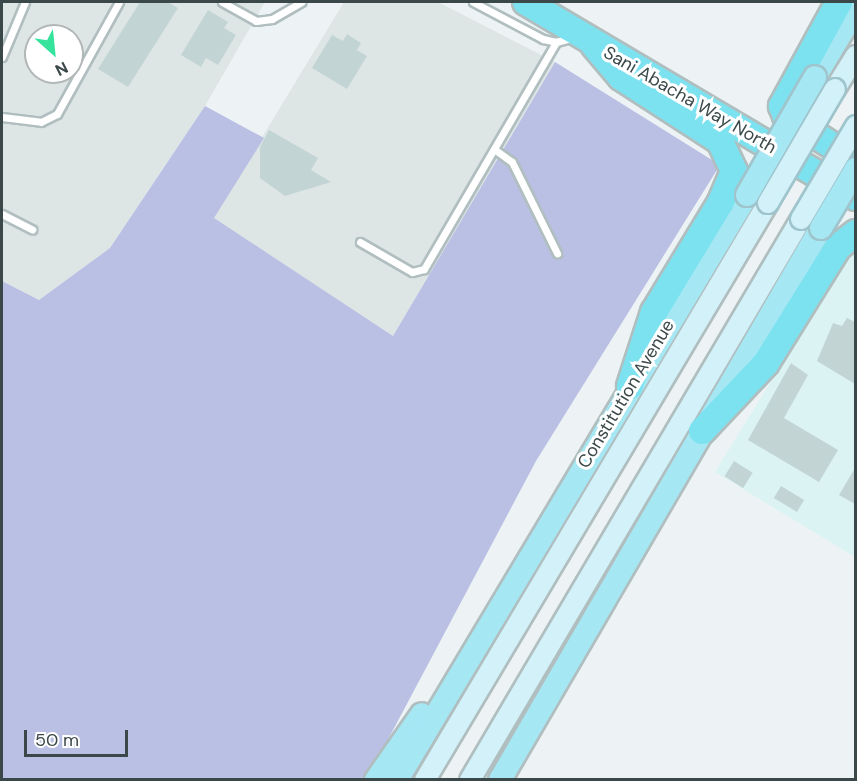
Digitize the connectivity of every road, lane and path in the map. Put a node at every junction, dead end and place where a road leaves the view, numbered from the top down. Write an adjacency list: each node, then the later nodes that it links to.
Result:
1 (25, 2): 11 (lane)
2 (119, 2): 12 (lane)
3 (222, 2): 4 (lane)
4 (302, 2)
5 (473, 2): 9 (lane)
6 (526, 2): 9 (highway, Sani Abacha Way North)
7 (838, 2): 15 (highway)
8 (855, 9): 18 (main road, Constitution Avenue, bridge)
9 (576, 41): 14 (lane); 17 (highway, Sani Abacha Way North); 25 (highway)
10 (855, 56): 18 (main road, Constitution Avenue, bridge)
11 (2, 57)
12 (2, 117)
13 (855, 126): 20 (main road, bridge)
14 (494, 149): 23 (lane); 24 (lane)
15 (855, 161)
16 (855, 169): 20 (main road, bridge)
17 (855, 197)
18 (758, 199): 25 (main road, Constitution Avenue)
19 (2, 214): 21 (lane)
20 (811, 224): 26 (main road); 31 (main road)
21 (32, 229)
22 (855, 232): 26 (highway)
23 (360, 242)
24 (557, 253)
25 (688, 294): 27 (highway); 34 (main road, Constitution Avenue)
26 (769, 339): 28 (highway)
27 (630, 386): 30 (main road, Constitution Avenue)
28 (702, 431): 29 (main road)
29 (540, 709): 35 (main road); 36 (main road)
30 (407, 744): 32 (main road); 33 (main road)
31 (470, 779)
32 (375, 780)
33 (397, 780)
34 (425, 780)
35 (500, 780)
36 (519, 780)

